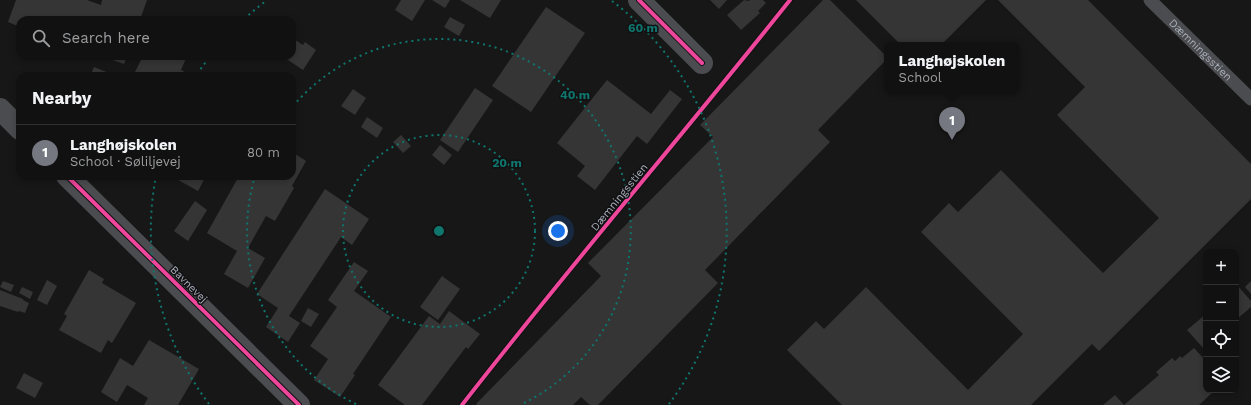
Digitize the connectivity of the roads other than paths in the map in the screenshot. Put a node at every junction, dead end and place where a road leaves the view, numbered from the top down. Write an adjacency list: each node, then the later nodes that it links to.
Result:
1 (639, 0): 3 (street)
2 (1150, 0): 4 (lane, Dæmningsstien)
3 (702, 63)
4 (1251, 98)
5 (0, 109): 6 (street)
6 (16, 125)
7 (71, 180): 8 (street, Bavnevej)
8 (299, 405)

